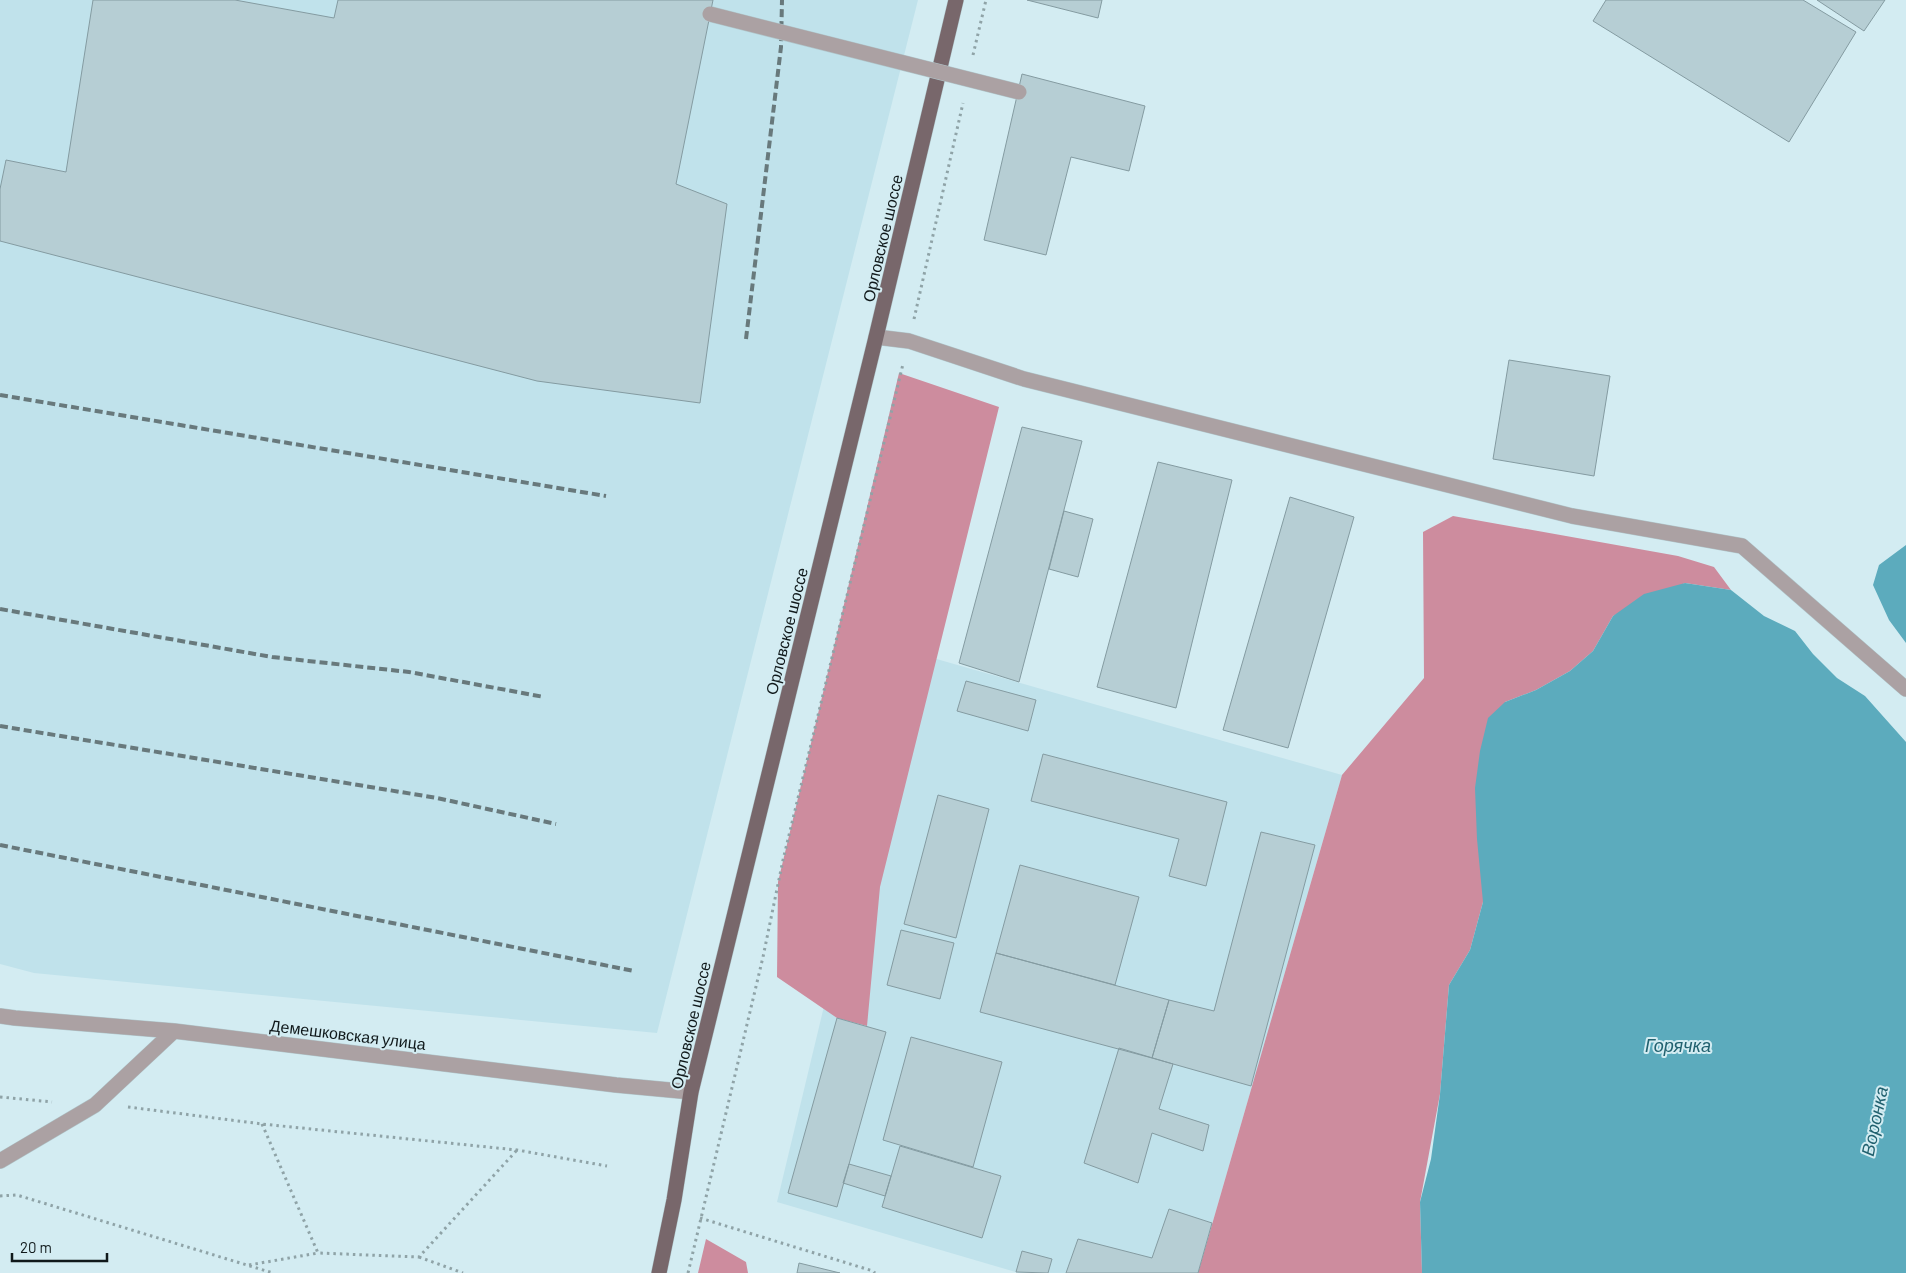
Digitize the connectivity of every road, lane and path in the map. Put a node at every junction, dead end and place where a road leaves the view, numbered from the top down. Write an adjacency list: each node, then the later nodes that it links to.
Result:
1 (956, 0): 7 (main road, Орловское шоссе)
2 (986, 0): 4 (path)
3 (710, 14): 5 (street, bridge)
4 (973, 58)
5 (1019, 92)
6 (964, 98): 8 (path)
7 (876, 337): 8 (street); 12 (main road, Орловское шоссе)
8 (909, 341): 9 (street); 21 (path)
9 (1906, 689)
10 (0, 1016): 11 (street, Демешковская улица)
11 (174, 1031): 12 (street, Демешковская улица); 15 (street)
12 (691, 1092): 27 (main road, Орловское шоссе)
13 (0, 1097): 14 (path)
14 (56, 1102)
15 (95, 1105): 16 (path); 18 (street)
16 (262, 1124): 17 (path); 22 (path)
17 (517, 1150): 19 (path); 23 (path)
18 (0, 1161)
19 (607, 1166)
20 (0, 1196): 24 (path)
21 (700, 1218): 28 (path); 29 (path)
22 (318, 1252): 23 (path); 24 (path)
23 (419, 1257): 26 (path)
24 (246, 1266): 25 (path)
25 (273, 1273)
26 (463, 1273)
27 (659, 1273)
28 (688, 1273)
29 (875, 1273)

